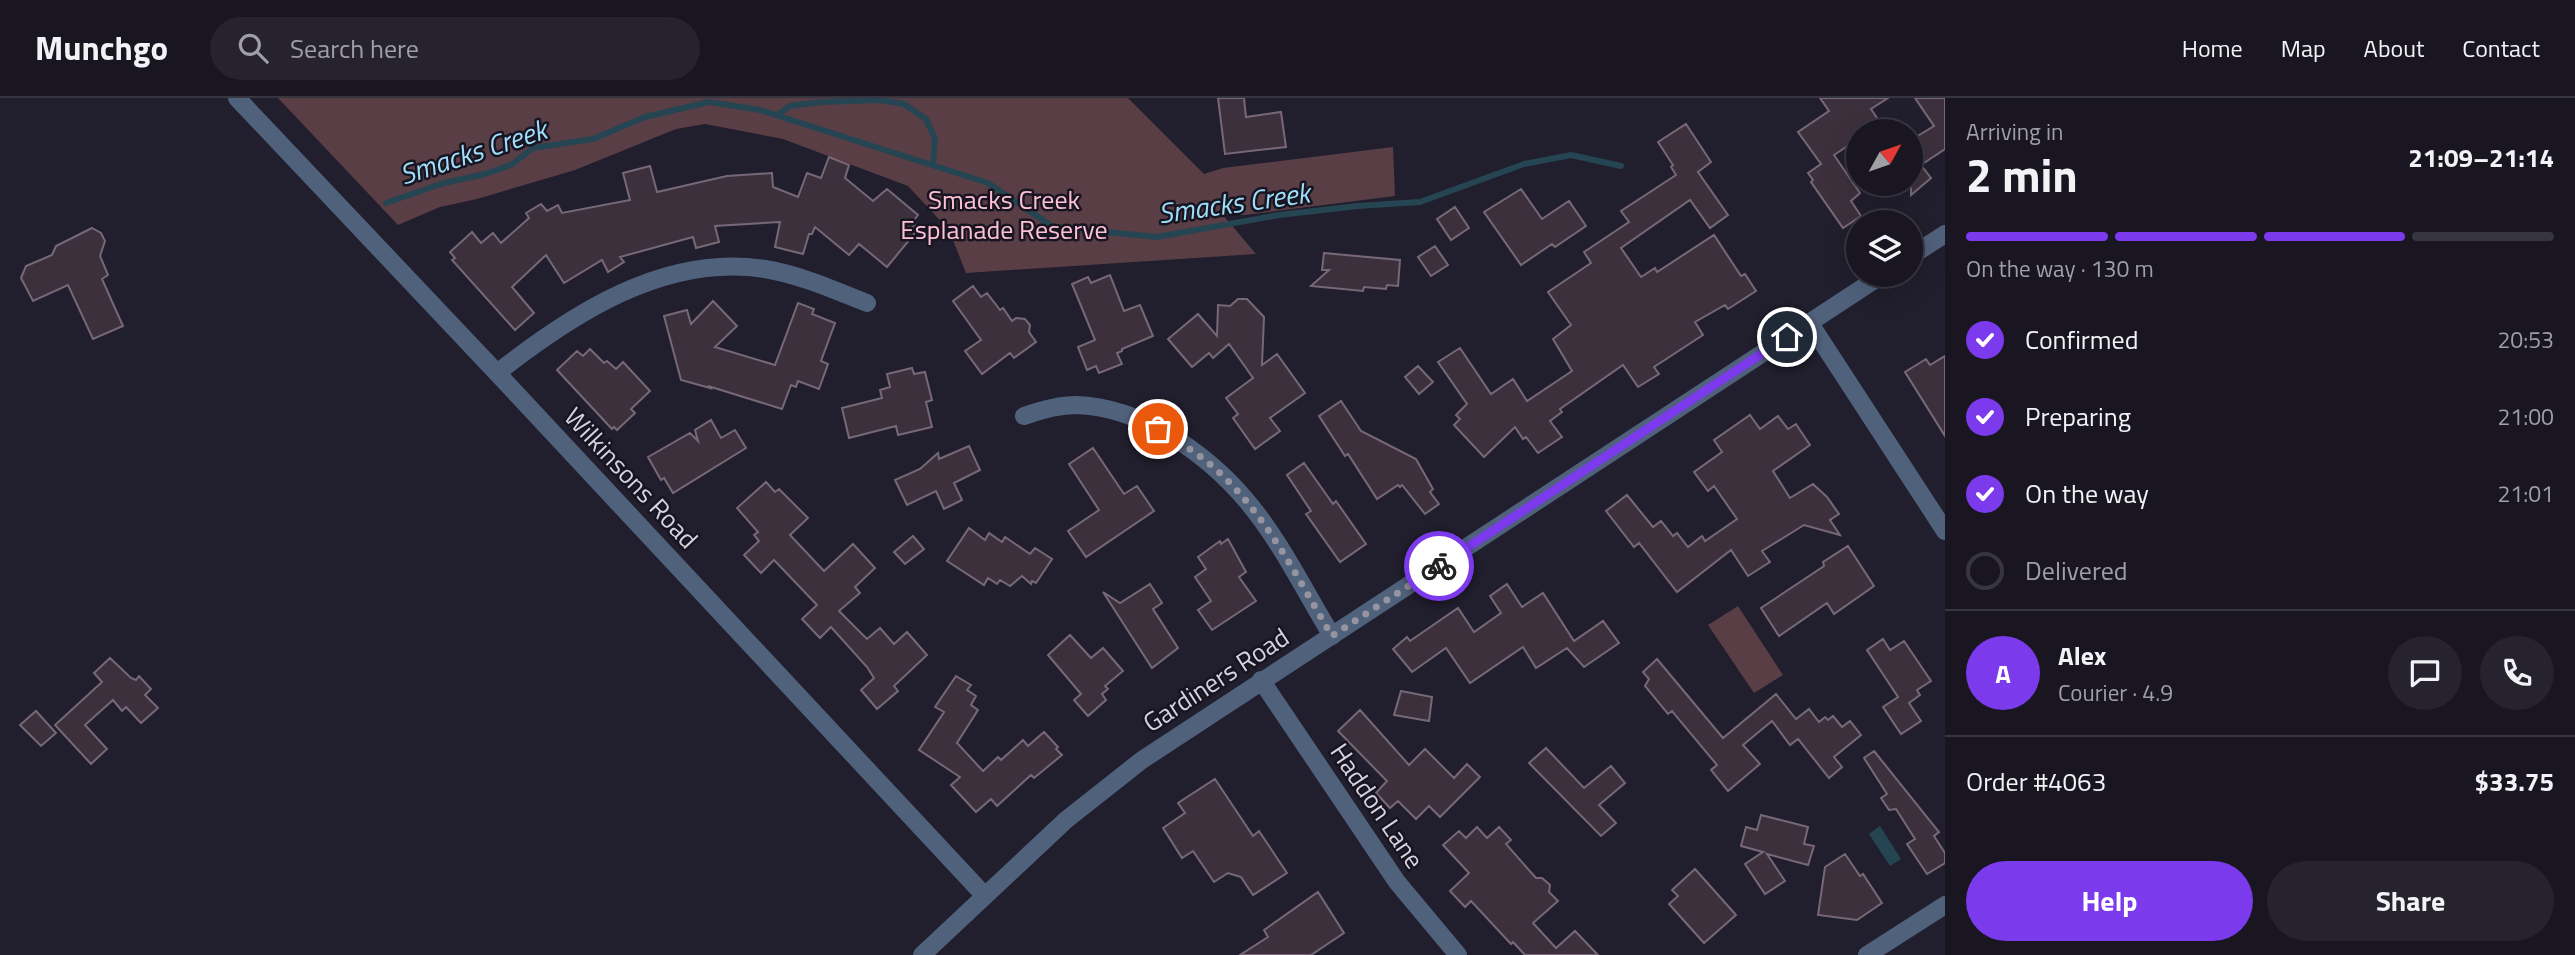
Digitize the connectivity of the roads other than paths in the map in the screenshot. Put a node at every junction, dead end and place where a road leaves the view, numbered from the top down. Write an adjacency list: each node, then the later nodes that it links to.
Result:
1 (237, 98): 7 (street, Wilkinsons Road)
2 (1945, 234): 3 (street)
3 (1923, 248)
4 (1863, 287): 6 (street, Gardiners Road)
5 (867, 303): 7 (street)
6 (1809, 322): 9 (street); 10 (street, Gardiners Road)
7 (497, 373): 12 (street, Wilkinsons Road)
8 (1024, 416): 10 (street)
9 (1945, 531)
10 (1332, 636): 11 (street, Gardiners Road)
11 (1261, 680): 12 (street, Gardiners Road); 15 (street, Haddon Lane)
12 (985, 895): 14 (street, Gardiners Road)
13 (1945, 905): 16 (street)
14 (922, 955)
15 (1458, 955)
16 (1867, 955)

